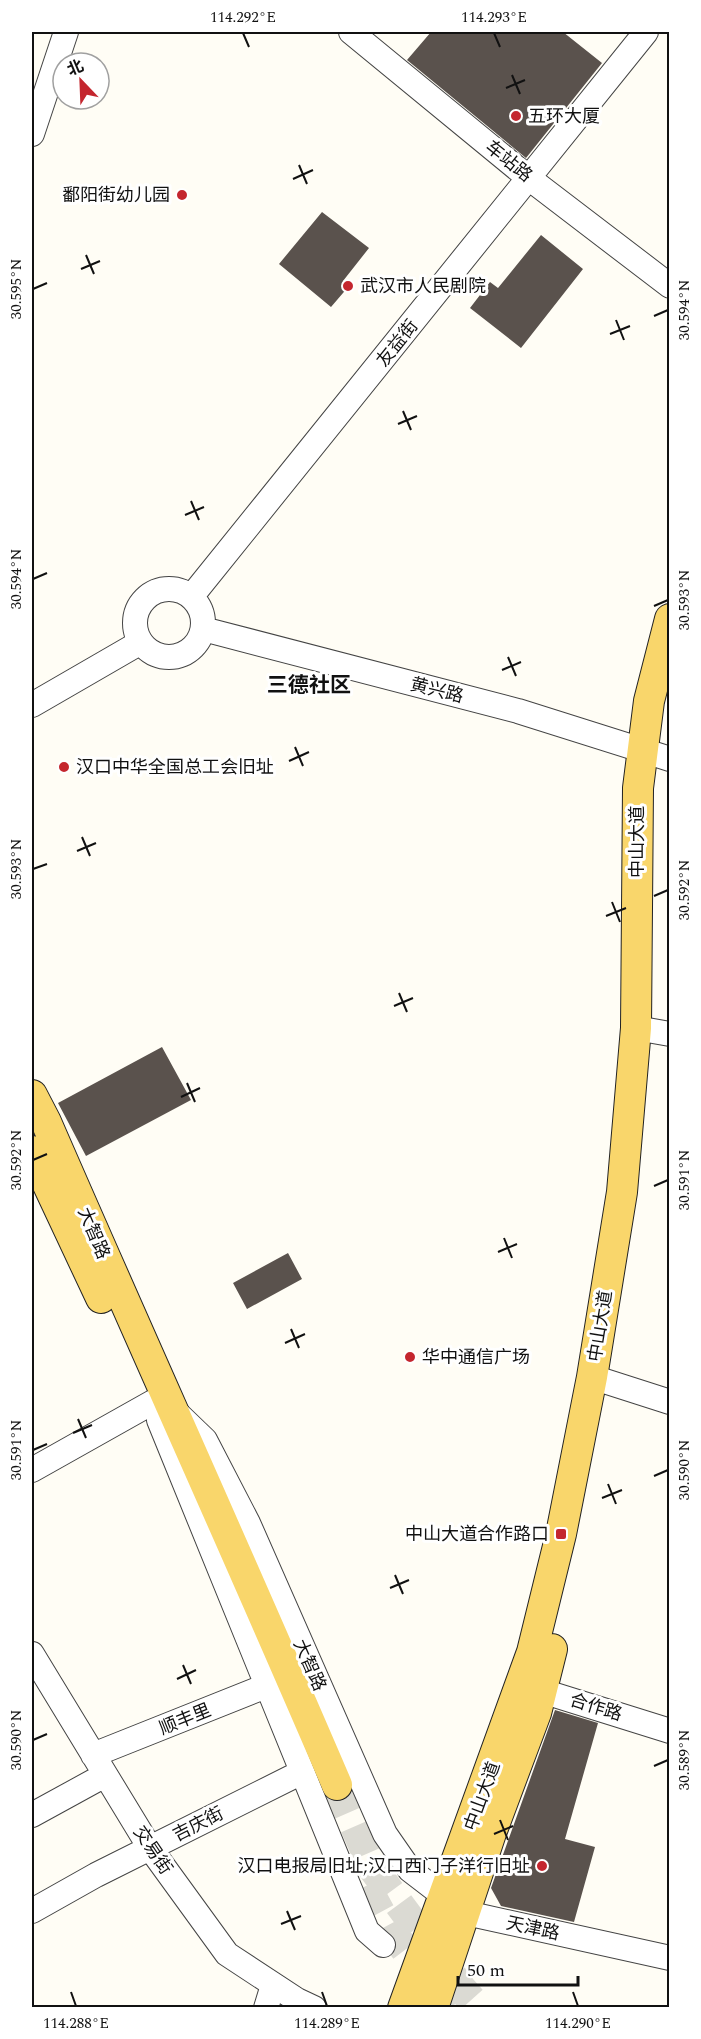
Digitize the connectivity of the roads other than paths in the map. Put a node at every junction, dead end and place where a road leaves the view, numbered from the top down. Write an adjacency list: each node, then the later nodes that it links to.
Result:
1 (66, 32): 4 (street)
2 (351, 32): 5 (street, 车站路)
3 (646, 32): 5 (street, 友益街)
4 (32, 134)
5 (530, 179): 6 (street, 车站路); 7 (street, 友益街)
6 (669, 286)
7 (191, 597): 9 (street); 10 (street)
8 (669, 620): 13 (main road, 中山大道)
9 (203, 629): 10 (street); 13 (street, 黄兴路)
10 (141, 642): 12 (street)
11 (669, 682): 13 (main road, 中山大道)
12 (32, 705)
13 (655, 754): 14 (main road, 中山大道)
14 (652, 1031): 17 (main road, 中山大道)
15 (32, 1095): 19 (main road, 大智路)
16 (32, 1151): 19 (main road, 大智路)
17 (601, 1381): 18 (street); 23 (main road, 中山大道)
18 (669, 1402)
19 (160, 1409): 20 (street); 22 (main road, 大智路); 26 (main road, 大智路); 29 (street, 大智路)
20 (32, 1470)
21 (32, 1654): 25 (street, 交易街)
22 (272, 1683): 25 (street, 顺丰里); 26 (main road, 大智路)
23 (532, 1689): 24 (street, 合作路); 29 (main road, 中山大道)
24 (669, 1731)
25 (99, 1765): 27 (street, 顺丰里); 28 (street, 交易街)
26 (320, 1781): 28 (street, 吉庆街); 31 (street, 大智路)
27 (32, 1815)
28 (150, 1848): 30 (street, 吉庆街); 33 (street, 交易街)
29 (455, 1905): 32 (street, 天津路); 35 (main road, 中山大道); 36 (main road, 中山大道)
30 (32, 1911)
31 (383, 1945)
32 (669, 1958)
33 (269, 1996): 34 (street, 交易街)
34 (314, 2007)
35 (403, 2007)
36 (433, 2007)

